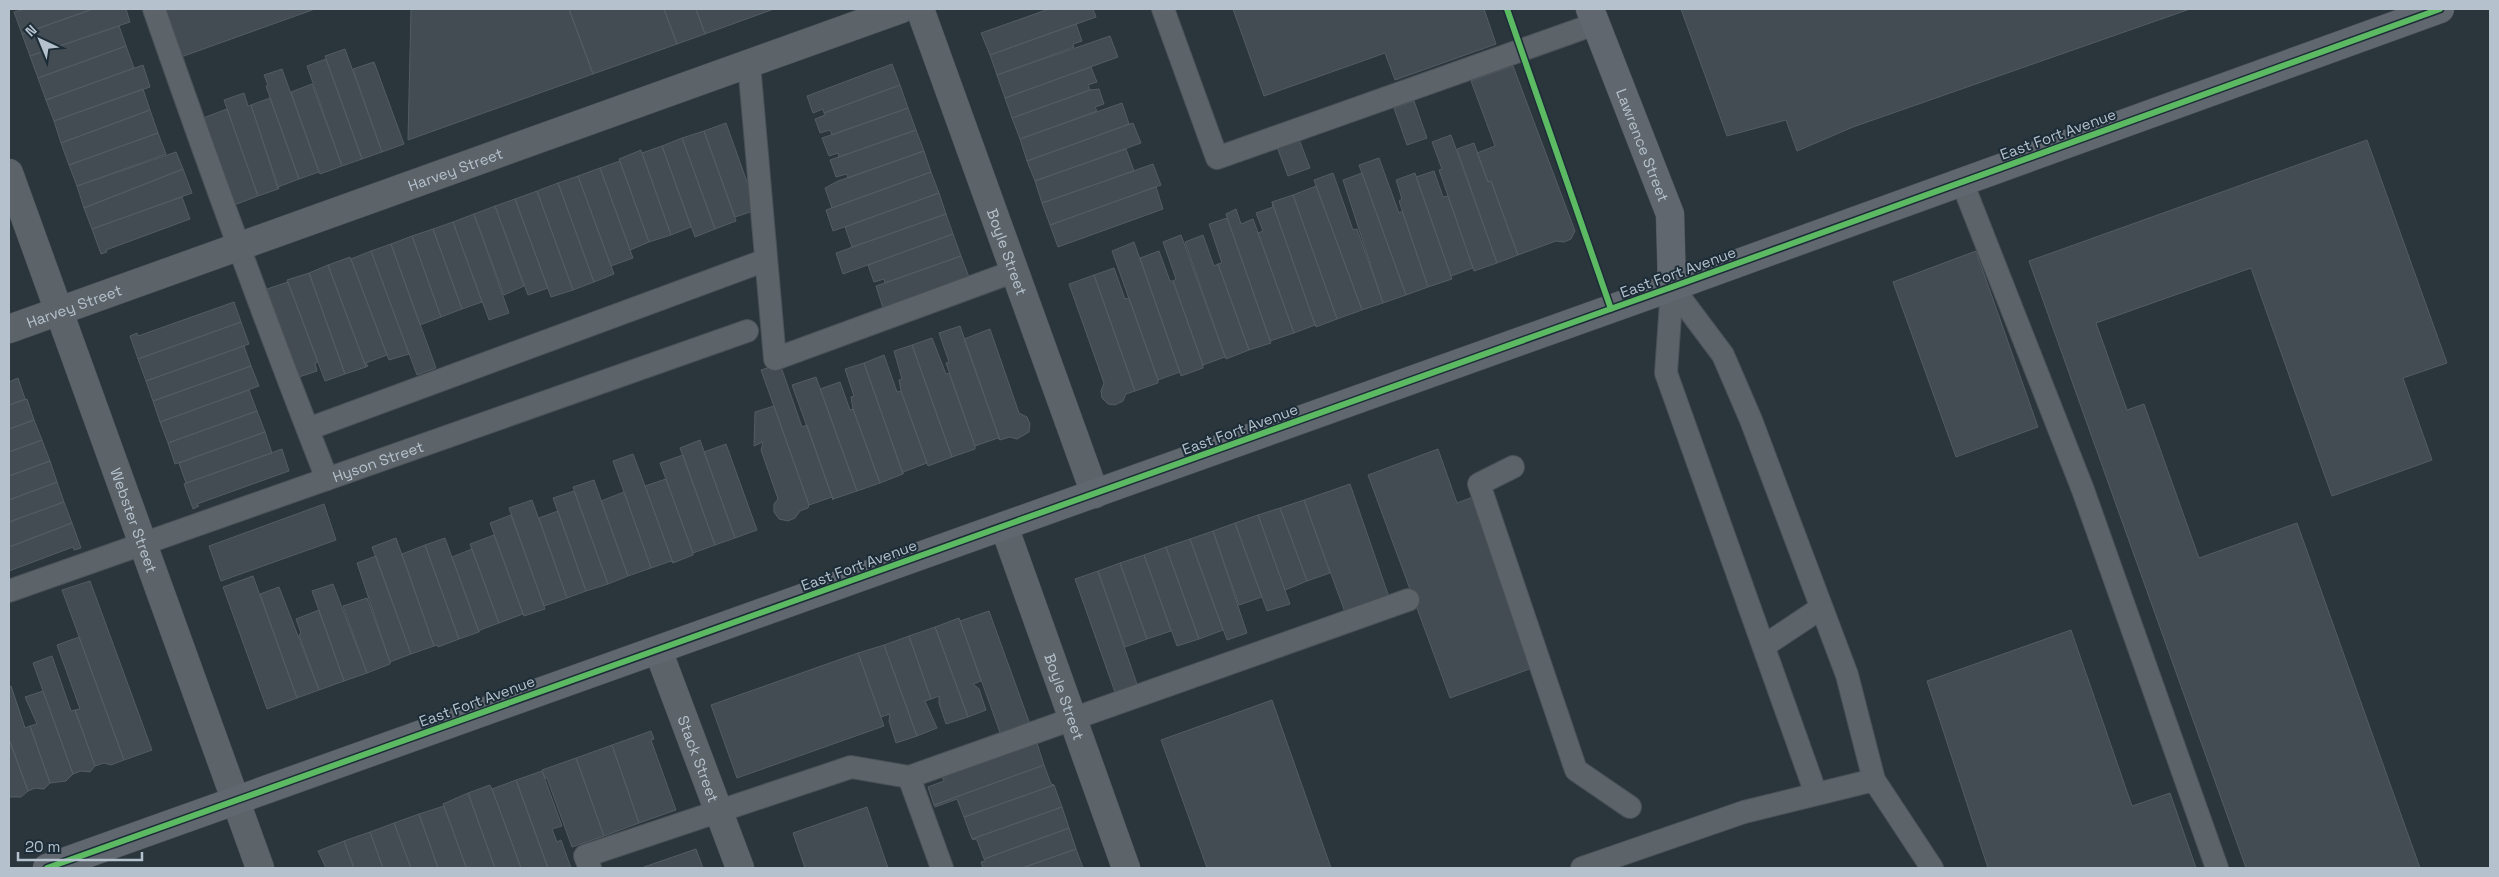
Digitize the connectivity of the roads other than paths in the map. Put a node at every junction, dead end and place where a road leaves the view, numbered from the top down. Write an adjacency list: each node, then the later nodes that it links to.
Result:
1 (154, 9): 10 (lane)
2 (901, 9): 7 (street, Harvey Street)
3 (920, 9): 12 (street, Boyle Street)
4 (1163, 9): 6 (lane)
5 (2440, 9): 9 (street, East Fort Avenue)
6 (1592, 16): 13 (street, Lawrence Street)
7 (749, 64): 10 (street, Harvey Street); 11 (lane)
8 (9, 173): 14 (street, Webster Street)
9 (1962, 182): 13 (street, East Fort Avenue); 43 (lane)
10 (237, 247): 14 (street, Harvey Street); 17 (lane)
11 (766, 260): 12 (lane); 17 (lane)
12 (1015, 271): 20 (street, Boyle Street)
13 (1672, 288): 20 (street, East Fort Avenue); 25 (lane); 26 (lane)
14 (59, 311): 15 (street, Harvey Street); 22 (street, Webster Street)
15 (9, 329)
16 (747, 331): 19 (lane, Hyson Street)
17 (308, 430): 19 (lane)
18 (1513, 467): 33 (lane)
19 (327, 479): 22 (lane, Hyson Street)
20 (1095, 494): 21 (street, East Fort Avenue)
21 (1004, 526): 27 (street, East Fort Avenue); 28 (street, Boyle Street)
22 (143, 544): 23 (lane, Hyson Street); 32 (street, Webster Street)
23 (9, 592)
24 (1408, 600): 28 (lane)
25 (1821, 608): 26 (lane); 30 (lane)
26 (1764, 646): 31 (lane)
27 (658, 650): 32 (street, East Fort Avenue); 34 (street, Stack Street)
28 (1072, 718): 29 (lane); 40 (street, Boyle Street)
29 (908, 777): 34 (lane); 39 (lane)
30 (1874, 780): 31 (lane); 42 (lane)
31 (1816, 794): 41 (lane)
32 (235, 801): 35 (street, East Fort Avenue); 36 (street, Webster Street)
33 (1630, 807)
34 (718, 811): 37 (lane); 38 (street, Stack Street)
35 (47, 868)
36 (260, 868)
37 (590, 868)
38 (740, 868)
39 (942, 868)
40 (1126, 868)
41 (1582, 868)
42 (1932, 868)
43 (2217, 868)

